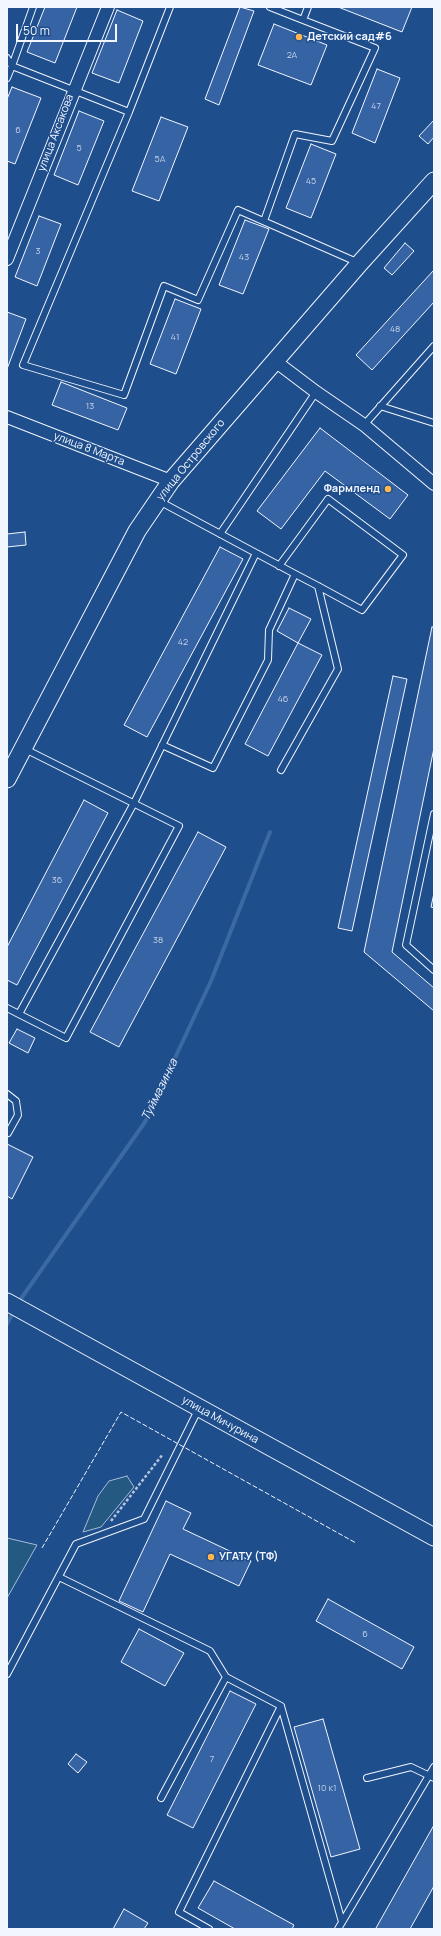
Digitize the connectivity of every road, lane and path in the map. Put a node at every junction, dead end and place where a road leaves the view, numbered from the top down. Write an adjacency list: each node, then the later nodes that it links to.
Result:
1 (33, 7): 8 (lane)
2 (108, 7): 10 (street, улица Аксакова)
3 (170, 7): 11 (lane)
4 (270, 7): 6 (lane)
5 (308, 7): 6 (lane)
6 (302, 20): 13 (lane)
7 (7, 58): 8 (lane)
8 (12, 66): 9 (lane); 10 (lane)
9 (7, 78)
10 (74, 89): 11 (lane); 14 (street, улица Аксакова)
11 (129, 112): 13 (lane)
12 (434, 181): 15 (main road, улица Островского)
13 (264, 221): 15 (lane)
14 (7, 259)
15 (360, 263): 17 (main road, улица Островского)
16 (434, 346): 19 (lane)
17 (275, 360): 18 (street); 23 (main road, улица Островского)
18 (316, 392): 22 (street); 26 (lane)
19 (380, 406): 21 (lane); 22 (lane)
20 (7, 417): 23 (street, улица 8 Марта)
21 (434, 423)
22 (364, 425): 24 (street)
23 (170, 481): 25 (main road, улица Островского)
24 (434, 484)
25 (157, 500): 26 (lane); 32 (main road, улица Островского)
26 (220, 534): 27 (lane)
27 (256, 553): 28 (lane); 31 (lane)
28 (279, 566): 29 (lane); 30 (lane)
29 (295, 574): 30 (lane); 31 (lane)
30 (318, 586): 33 (lane)
31 (162, 745): 35 (lane)
32 (23, 748): 34 (main road, улица Островского); 35 (lane)
33 (281, 770)
34 (7, 779)
35 (134, 803): 39 (lane); 39 (lane)
36 (434, 814): 37 (lane)
37 (434, 970)
38 (7, 1008): 39 (lane)
39 (19, 1014)
40 (7, 1094): 41 (lane)
41 (8, 1133)
42 (7, 1302): 43 (main road, улица Мичурина)
43 (199, 1408): 44 (main road, улица Мичурина); 45 (lane)
44 (434, 1537)
45 (59, 1577): 46 (lane); 47 (lane)
46 (7, 1674)
47 (226, 1677): 48 (lane); 52 (lane)
48 (281, 1706): 53 (lane); 54 (lane)
49 (434, 1767): 50 (lane)
50 (432, 1776): 51 (lane); 53 (lane)
51 (367, 1778)
52 (161, 1798)
53 (342, 1922): 55 (lane)
54 (209, 1929)
55 (338, 1929)

